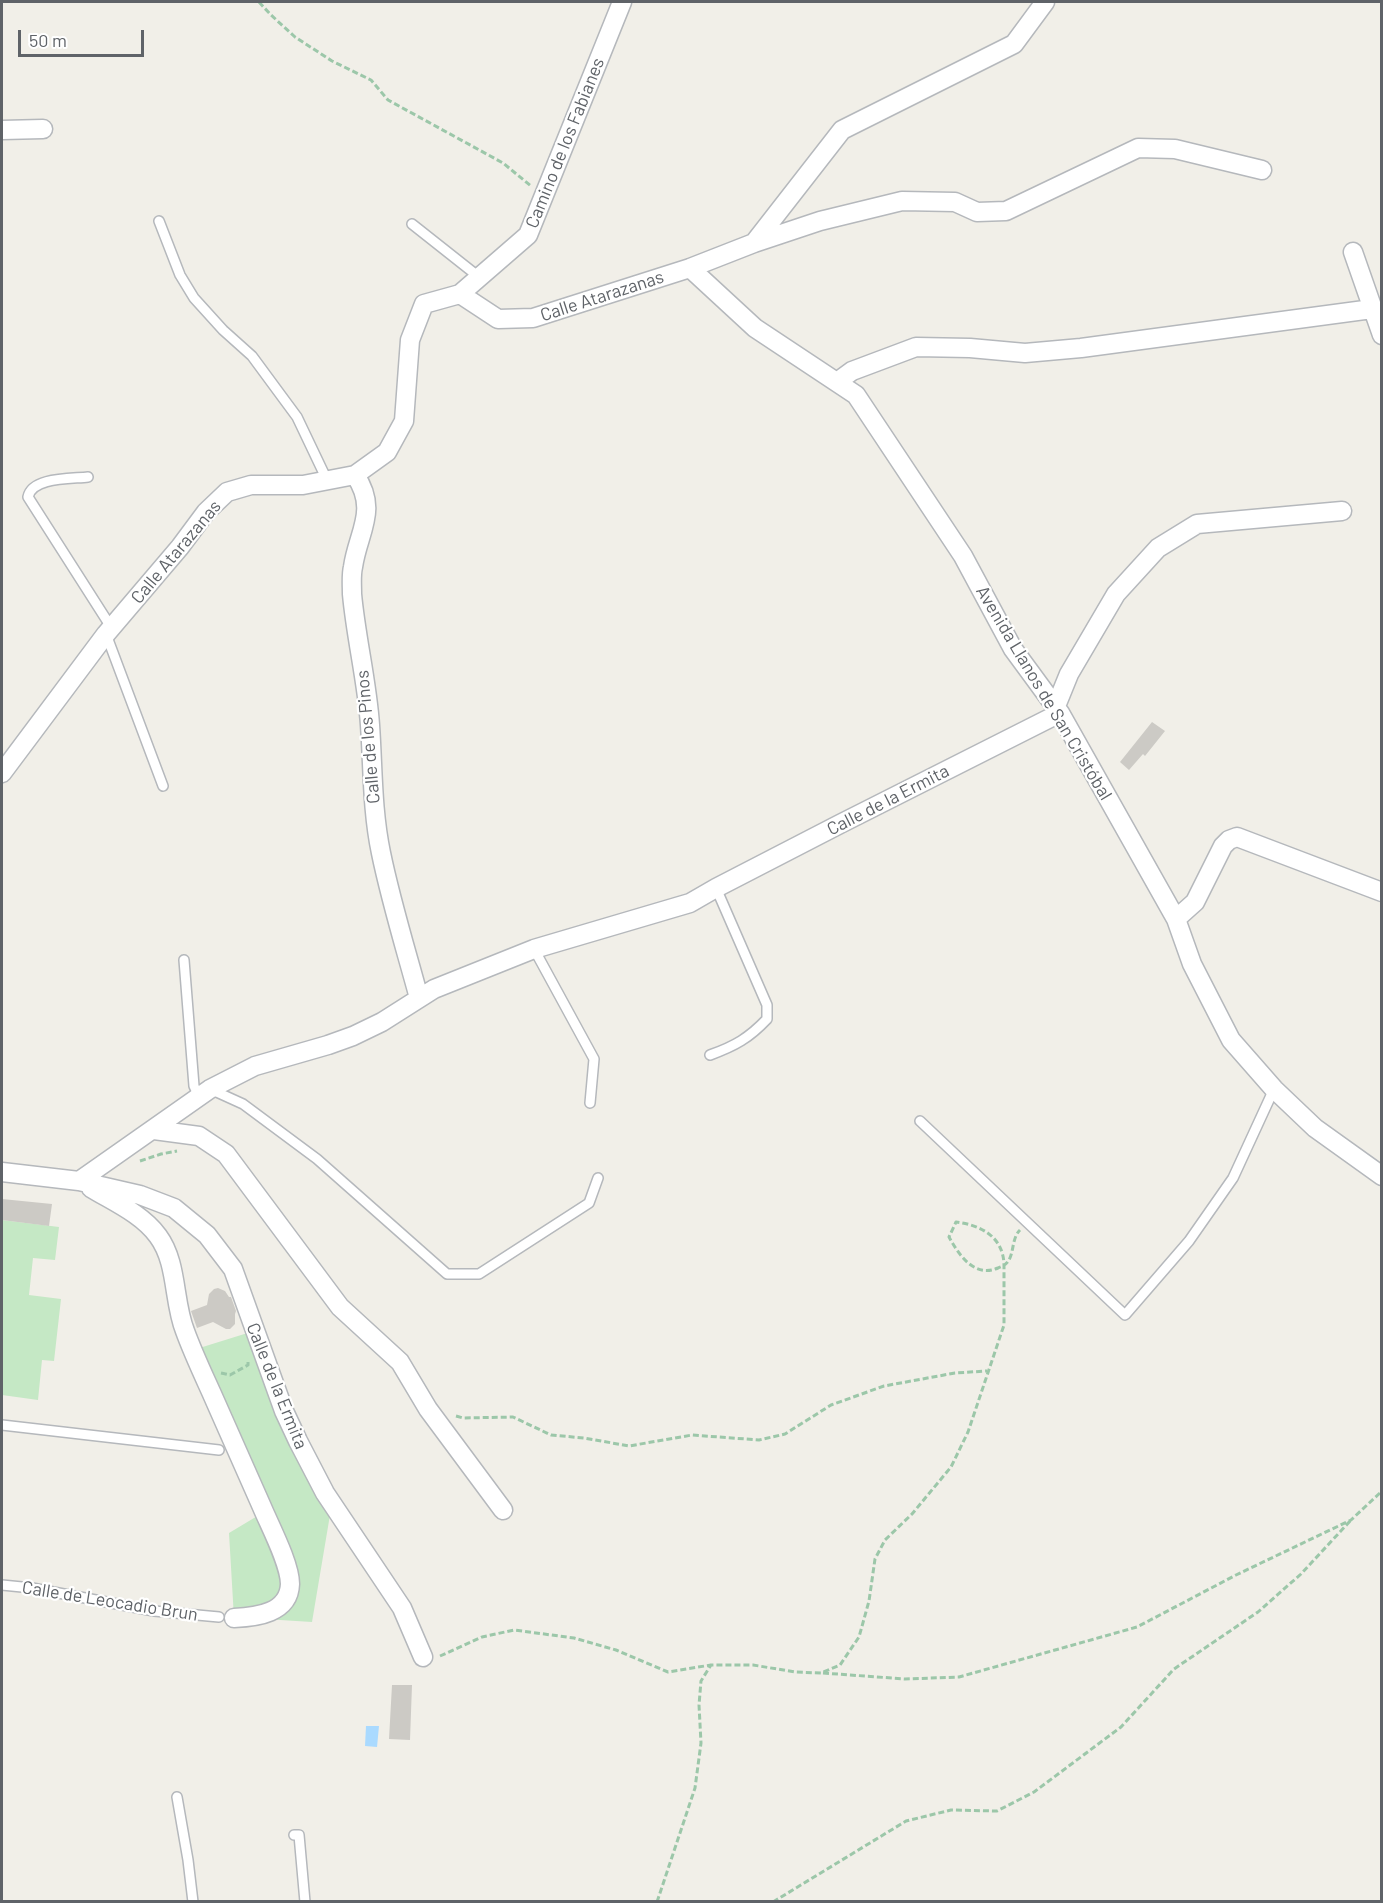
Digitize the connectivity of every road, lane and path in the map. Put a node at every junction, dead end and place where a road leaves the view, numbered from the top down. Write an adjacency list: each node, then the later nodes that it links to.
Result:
1 (259, 2): 7 (path)
2 (622, 2): 7 (street, Camino de los Fabianes)
3 (1045, 2): 10 (street)
4 (43, 129): 5 (street)
5 (2, 130)
6 (1262, 170): 10 (street, Calle Atarazanas)
7 (544, 196): 13 (street, Camino de los Fabianes)
8 (159, 221): 20 (lane)
9 (412, 225): 13 (lane)
10 (754, 243): 12 (street, Calle Atarazanas)
11 (1353, 252): 15 (street)
12 (690, 268): 14 (street, Calle Atarazanas); 17 (street, Avenida Llanos de San Cristóbal)
13 (479, 278): 14 (street, Camino de los Fabianes)
14 (460, 294): 18 (street, Calle Atarazanas)
15 (1372, 309): 16 (street); 17 (street)
16 (1382, 335)
17 (837, 382): 23 (street, Avenida Llanos de San Cristóbal)
18 (355, 475): 20 (street, Calle Atarazanas); 31 (street, Calle de los Pinos)
19 (88, 477): 22 (lane)
20 (327, 480): 22 (street, Calle Atarazanas)
21 (1342, 511): 23 (street)
22 (109, 630): 24 (street, Calle Atarazanas); 25 (lane)
23 (1058, 710): 26 (street, Calle de la Ermita); 28 (street, Avenida Llanos de San Cristóbal)
24 (2, 773)
25 (163, 786)
26 (716, 888): 29 (street, Calle de la Ermita); 32 (lane)
27 (1382, 892): 28 (street)
28 (1176, 919): 33 (street, Avenida Llanos de San Cristóbal)
29 (534, 949): 31 (street, Calle de la Ermita); 35 (lane)
30 (184, 960): 34 (lane)
31 (419, 998): 34 (street, Calle de la Ermita)
32 (710, 1055)
33 (1274, 1089): 41 (street, Avenida Llanos de San Cristóbal); 44 (lane)
34 (204, 1093): 37 (street, Calle de la Ermita); 42 (lane)
35 (590, 1102)
36 (920, 1121): 44 (lane)
37 (154, 1130): 43 (street, Calle de la Ermita); 49 (street)
38 (181, 1151): 39 (path)
39 (137, 1161)
40 (2, 1172): 43 (street, Calle de la Ermita)
41 (1382, 1176)
42 (598, 1178)
43 (79, 1181): 46 (street, Calle de la Ermita); 47 (street, Calle de la Ermita)
44 (1027, 1222): 45 (path)
45 (1004, 1266): 45 (path); 48 (path)
46 (254, 1331): 47 (path); 57 (street, Calle de la Ermita)
47 (201, 1369): 56 (street, Calle de la Ermita)
48 (988, 1371): 49 (path); 59 (path)
49 (428, 1409): 53 (street)
50 (2, 1425): 51 (lane)
51 (219, 1450)
52 (1382, 1491): 54 (path)
53 (503, 1510)
54 (1351, 1520): 59 (path); 65 (path)
55 (2, 1585): 56 (lane, Calle de Leocadio Brun)
56 (227, 1618)
57 (423, 1657): 58 (path)
58 (711, 1665): 59 (path); 64 (path)
59 (821, 1673)
60 (177, 1797): 62 (lane)
61 (294, 1835): 63 (lane)
62 (193, 1902)
63 (305, 1902)
64 (657, 1902)
65 (773, 1902)

